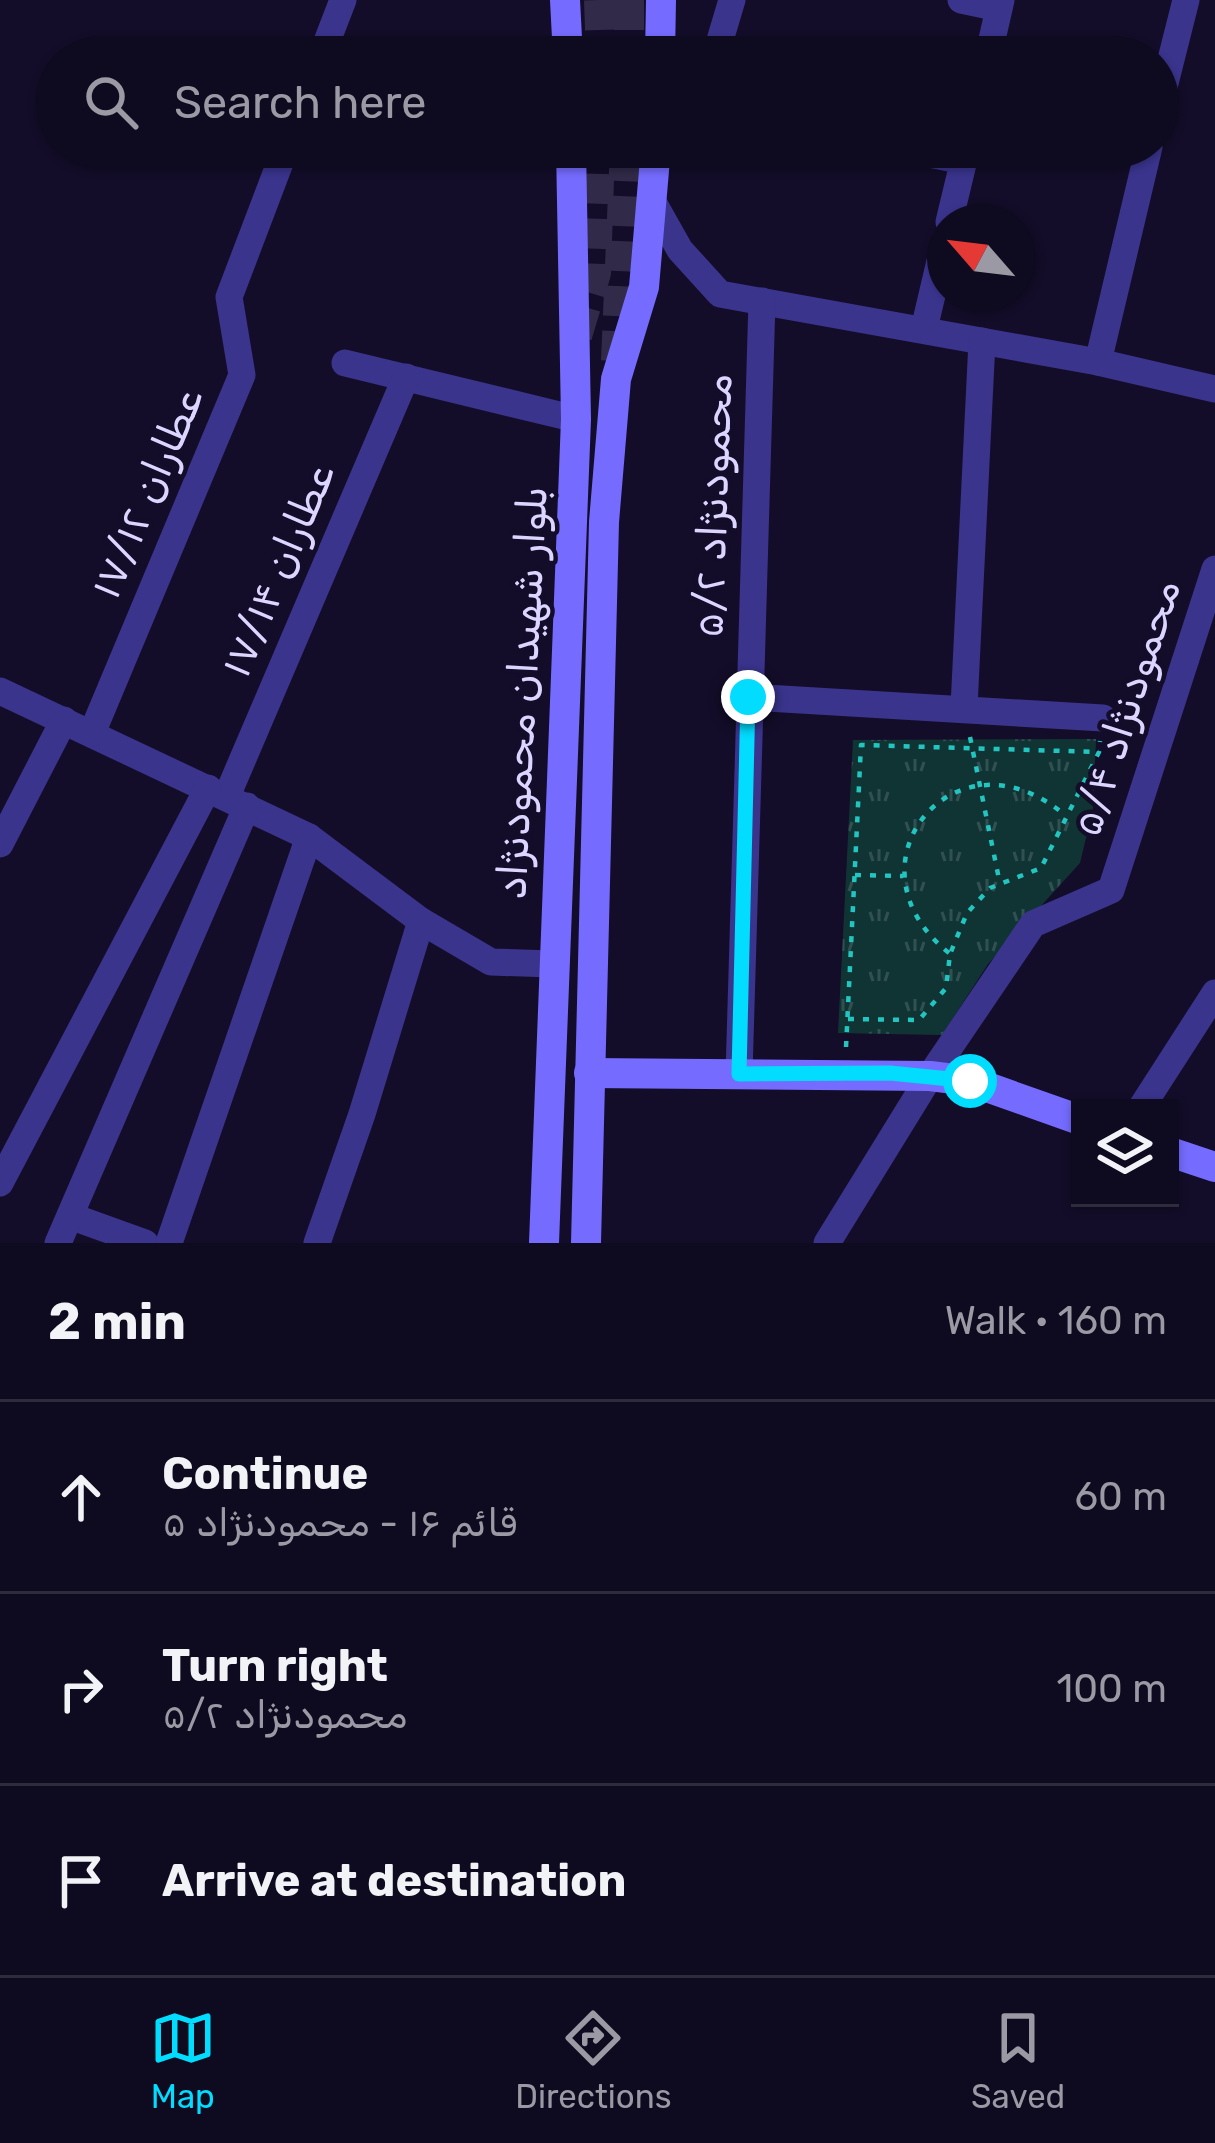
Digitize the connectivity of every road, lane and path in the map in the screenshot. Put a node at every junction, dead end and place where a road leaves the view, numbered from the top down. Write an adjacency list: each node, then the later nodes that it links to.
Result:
1 (343, 0): 8 (street)
2 (566, 0): 9 (main road)
3 (661, 0): 10 (main road)
4 (732, 0): 11 (street)
5 (961, 0): 7 (street)
6 (1186, 0): 13 (street)
7 (1000, 4): 12 (street)
8 (329, 36)
9 (567, 36)
10 (660, 36)
11 (721, 36)
12 (993, 36)
13 (1177, 36)
14 (278, 168): 36 (street, عطاران ۱۷/۱۲)
15 (571, 168): 29 (main road, بلوار شهیدان محمودنژاد)
16 (655, 168): 19 (main road)
17 (962, 168): 20 (street)
18 (1144, 168): 25 (street)
19 (653, 202): 21 (street); 52 (main road)
20 (953, 204)
21 (762, 301): 23 (street); 32 (street, محمودنژاد ۵/۲)
22 (928, 312): 23 (street)
23 (924, 329): 24 (street)
24 (982, 340): 25 (street); 33 (street)
25 (1098, 362): 28 (street)
26 (345, 363): 27 (street)
27 (406, 376): 29 (street); 40 (street, عطاران ۱۷/۱۴)
28 (1215, 389)
29 (576, 418): 49 (main road, بلوار شهیدان محمودنژاد)
30 (1215, 569): 55 (street, محمودنژاد ۵/۴)
31 (0, 692): 35 (street)
32 (748, 697): 33 (street); 54 (street, محمودنژاد ۵/۲)
33 (964, 707): 34 (street); 37 (path)
34 (1103, 718): 38 (path)
35 (64, 720): 36 (street); 43 (street)
36 (92, 733): 40 (street)
37 (972, 748): 38 (path); 39 (path); 44 (path)
38 (1099, 752): 41 (path)
39 (978, 784): 41 (path); 45 (path); 46 (path)
40 (228, 797): 42 (street); 60 (street); 61 (street)
41 (1065, 815): 46 (path)
42 (308, 837): 47 (street); 64 (street)
43 (0, 844)
44 (854, 875): 45 (path); 51 (path)
45 (903, 875): 48 (path)
46 (1000, 884): 48 (path)
47 (421, 921): 49 (street); 65 (street)
48 (950, 954): 51 (path)
49 (552, 964): 66 (main road, بلوار شهیدان محمودنژاد)
50 (1215, 993): 56 (street)
51 (848, 1019): 53 (path)
52 (589, 1072): 54 (main road); 67 (main road)
53 (845, 1072): 54 (main road); 55 (main road)
54 (739, 1074)
55 (930, 1076): 57 (main road); 68 (street, محمودنژاد ۵/۴)
56 (1147, 1099)
57 (1071, 1117)
58 (1179, 1155): 59 (main road)
59 (1215, 1167)
60 (0, 1183)
61 (70, 1216): 62 (street); 63 (street)
62 (58, 1243)
63 (145, 1243)
64 (169, 1243)
65 (317, 1243)
66 (544, 1243)
67 (586, 1243)
68 (827, 1243)

